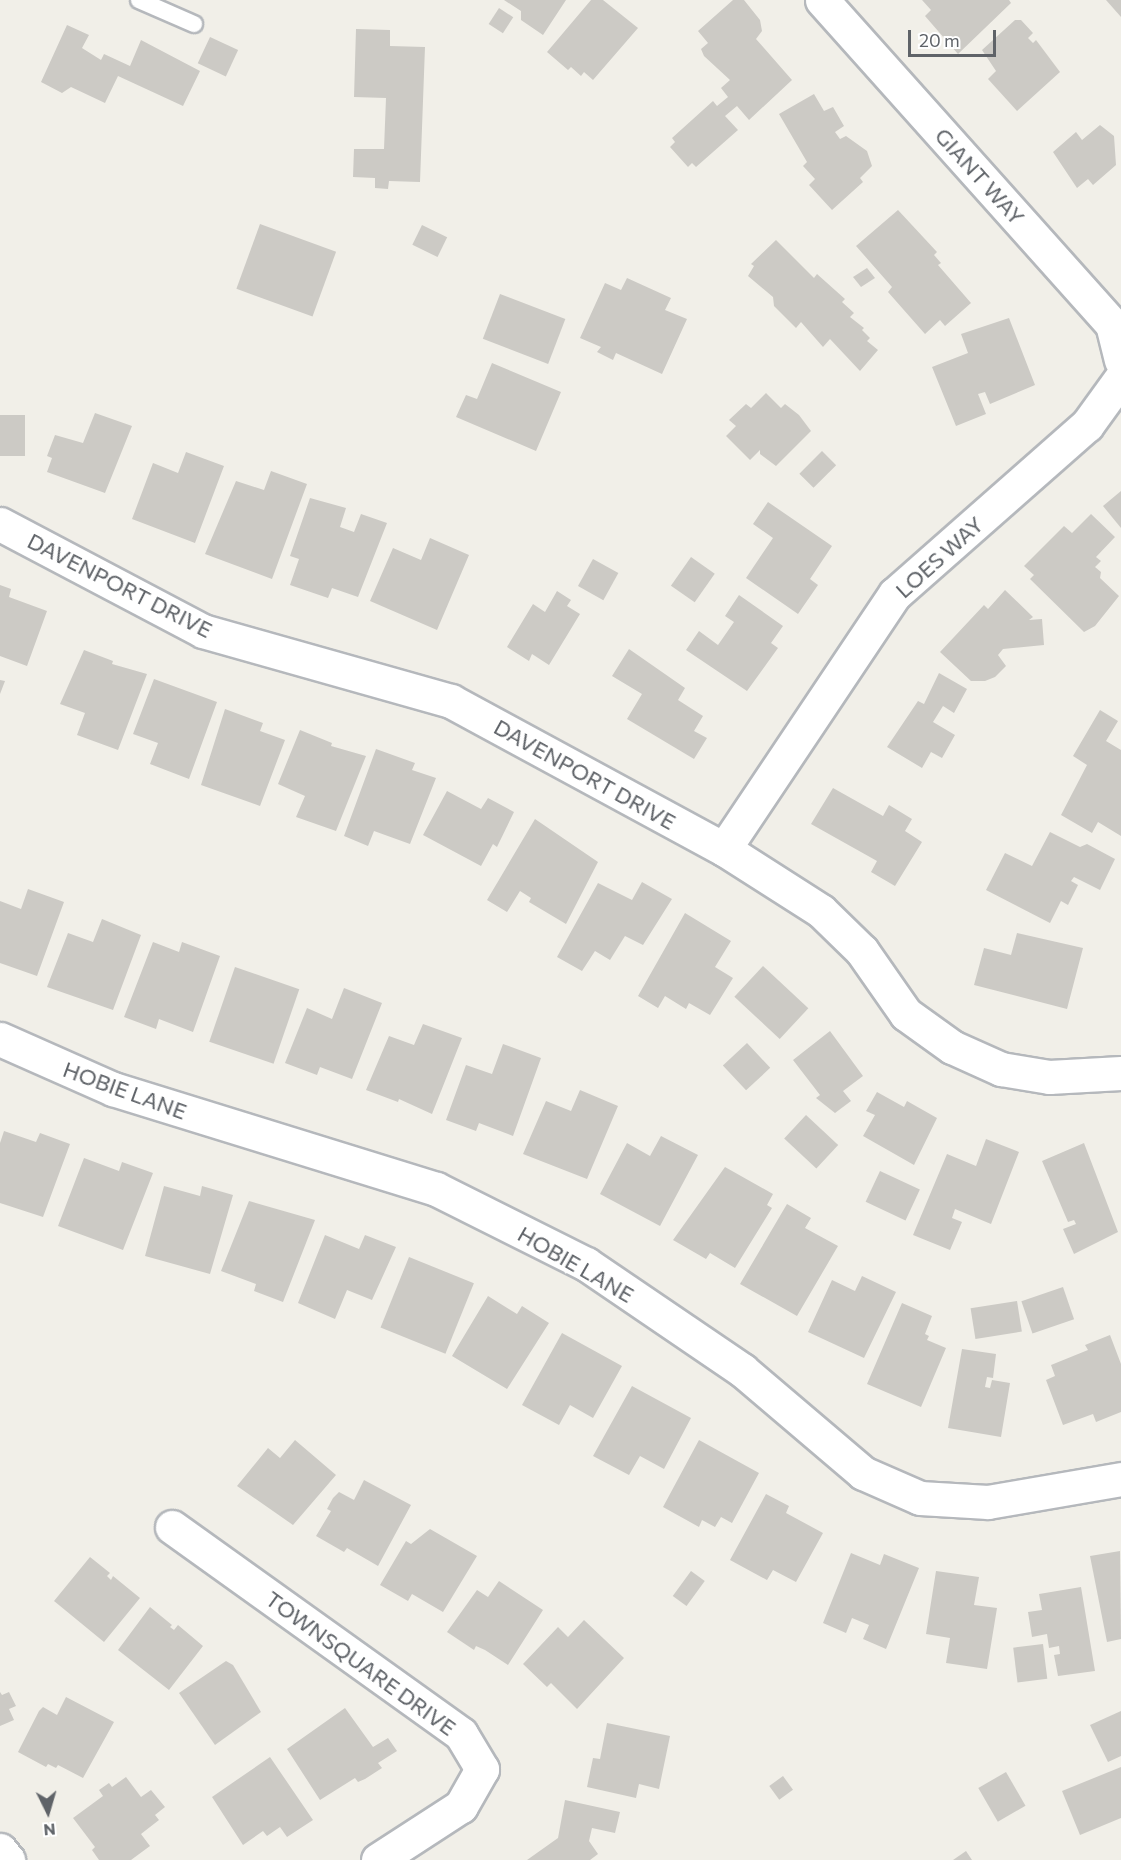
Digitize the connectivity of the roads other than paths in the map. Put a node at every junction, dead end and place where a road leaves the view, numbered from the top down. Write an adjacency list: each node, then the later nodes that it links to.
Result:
1 (139, 0): 3 (lane)
2 (822, 0): 4 (street, GIANT WAY)
3 (194, 24)
4 (1121, 360)
5 (1121, 378): 7 (street, LOES WAY)
6 (0, 524): 7 (street, DAVENPORT DRIVE)
7 (724, 849): 9 (street, DAVENPORT DRIVE)
8 (0, 1039): 10 (street, HOBIE LANE)
9 (1121, 1073)
10 (1121, 1479)
11 (172, 1527): 14 (street, TOWNSQUARE DRIVE)
12 (0, 1850): 13 (street)
13 (8, 1860)
14 (378, 1860)

